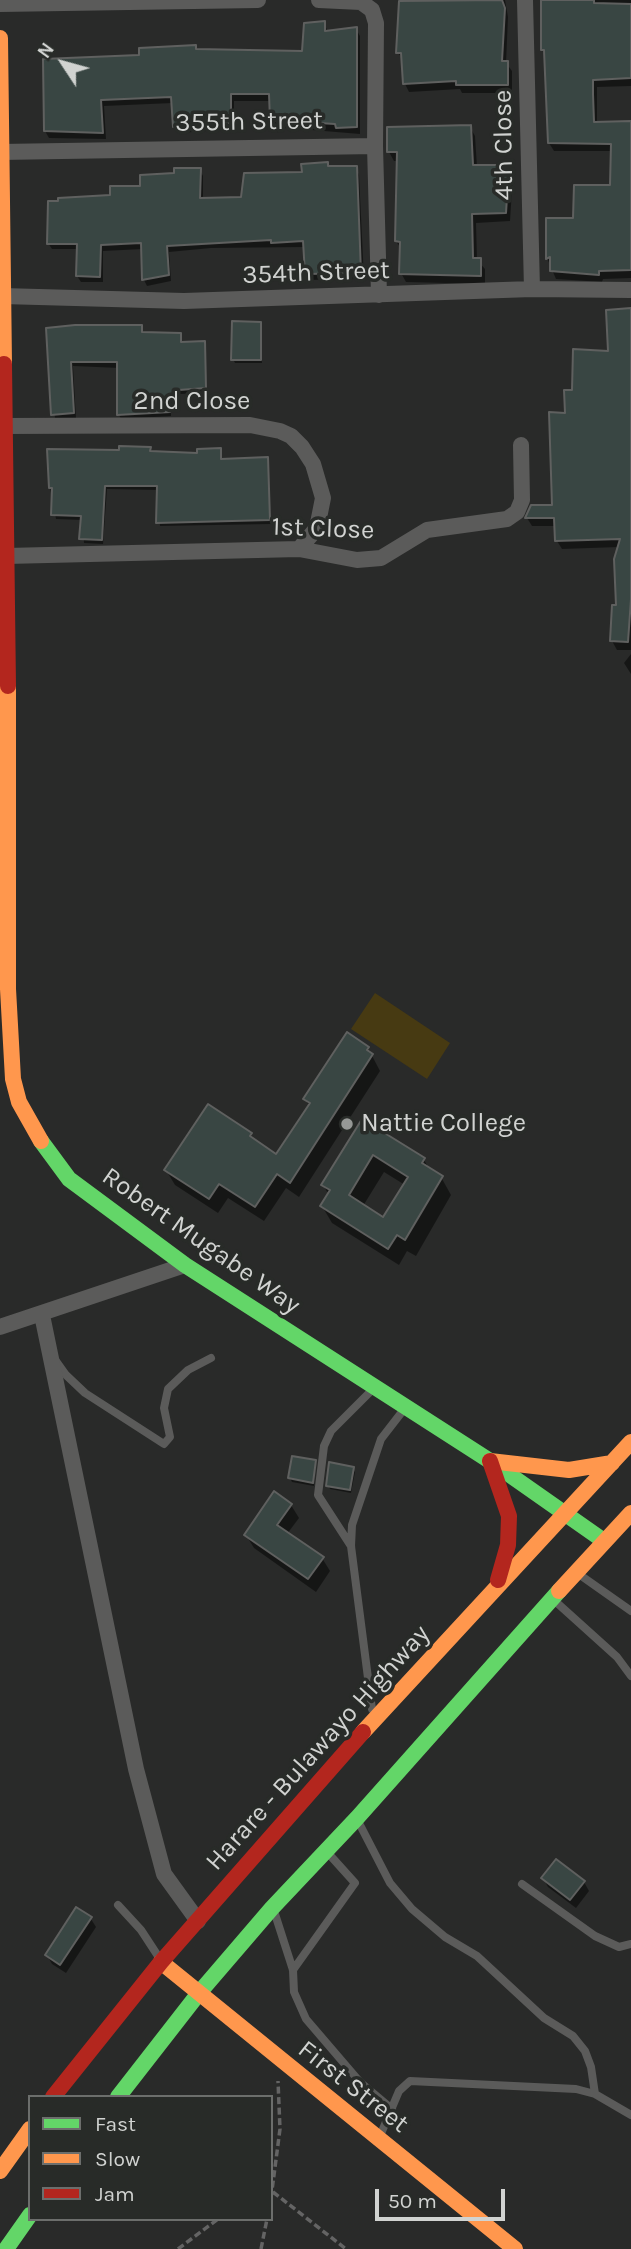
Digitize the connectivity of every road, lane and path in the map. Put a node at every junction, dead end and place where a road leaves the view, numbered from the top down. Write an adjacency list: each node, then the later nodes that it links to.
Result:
1 (258, 0): 4 (street)
2 (319, 0): 6 (street)
3 (525, 0): 8 (street, 4th Close)
4 (0, 4)
5 (0, 38): 7 (main road, Robert Mugabe Way)
6 (375, 146): 7 (street, 355th Street); 10 (street)
7 (0, 152): 11 (main road, Robert Mugabe Way)
8 (532, 289): 9 (street, 354th Street); 10 (street, 354th Street)
9 (631, 290)
10 (379, 295): 11 (street, 354th Street)
11 (2, 296): 12 (main road, Robert Mugabe Way)
12 (4, 426): 14 (street, 2nd Close); 15 (main road, Robert Mugabe Way)
13 (521, 445): 14 (street, 1st Close)
14 (299, 549): 15 (street, 1st Close)
15 (5, 556): 16 (main road, Robert Mugabe Way)
16 (4, 989): 17 (main road, Robert Mugabe Way)
17 (185, 1265): 18 (street); 22 (main road, Robert Mugabe Way)
18 (42, 1315): 19 (street); 20 (street)
19 (0, 1327)
20 (48, 1355): 21 (lane); 42 (street)
21 (211, 1358)
22 (375, 1387): 23 (main road, Robert Mugabe Way); 30 (lane)
23 (405, 1408): 25 (main road, Robert Mugabe Way); 30 (lane)
24 (631, 1442): 26 (main road, Harare - Bulawayo Highway)
25 (490, 1461): 26 (main road); 27 (main road, Robert Mugabe Way); 32 (main road)
26 (612, 1463): 27 (main road, Harare - Bulawayo Highway)
27 (565, 1512): 29 (main road, Robert Mugabe Way); 32 (main road, Harare - Bulawayo Highway)
28 (631, 1513): 29 (main road)
29 (604, 1541): 31 (main road)
30 (351, 1546): 36 (lane)
31 (575, 1572): 33 (main road); 34 (lane)
32 (496, 1587): 36 (main road, Harare - Bulawayo Highway)
33 (551, 1598): 35 (lane); 37 (main road)
34 (631, 1611)
35 (631, 1675)
36 (374, 1719): 42 (main road, Harare - Bulawayo Highway)
37 (357, 1818): 38 (main road); 48 (lane)
38 (326, 1851): 41 (main road); 45 (lane)
39 (522, 1884): 43 (lane)
40 (118, 1905): 44 (lane)
41 (272, 1908): 45 (lane); 46 (main road)
42 (198, 1921): 44 (main road, Harare - Bulawayo Highway)
43 (631, 1944)
44 (161, 1962): 46 (main road, First Street); 49 (main road, Harare - Bulawayo Highway)
45 (293, 1970): 51 (lane)
46 (199, 1993): 47 (main road, First Street); 50 (main road)
47 (274, 2056): 54 (main road, First Street); 56 (path)
48 (595, 2094): 51 (lane); 52 (lane)
49 (55, 2095)
50 (120, 2095)
51 (391, 2109): 54 (lane)
52 (631, 2115)
53 (28, 2132): 55 (main road)
54 (379, 2138): 65 (main road, First Street)
55 (0, 2171)
56 (273, 2184)
57 (273, 2193): 64 (path)
58 (28, 2219): 61 (main road)
59 (215, 2221): 62 (path)
60 (267, 2221): 63 (path)
61 (6, 2249)
62 (178, 2249)
63 (261, 2249)
64 (346, 2249)
65 (515, 2249)

